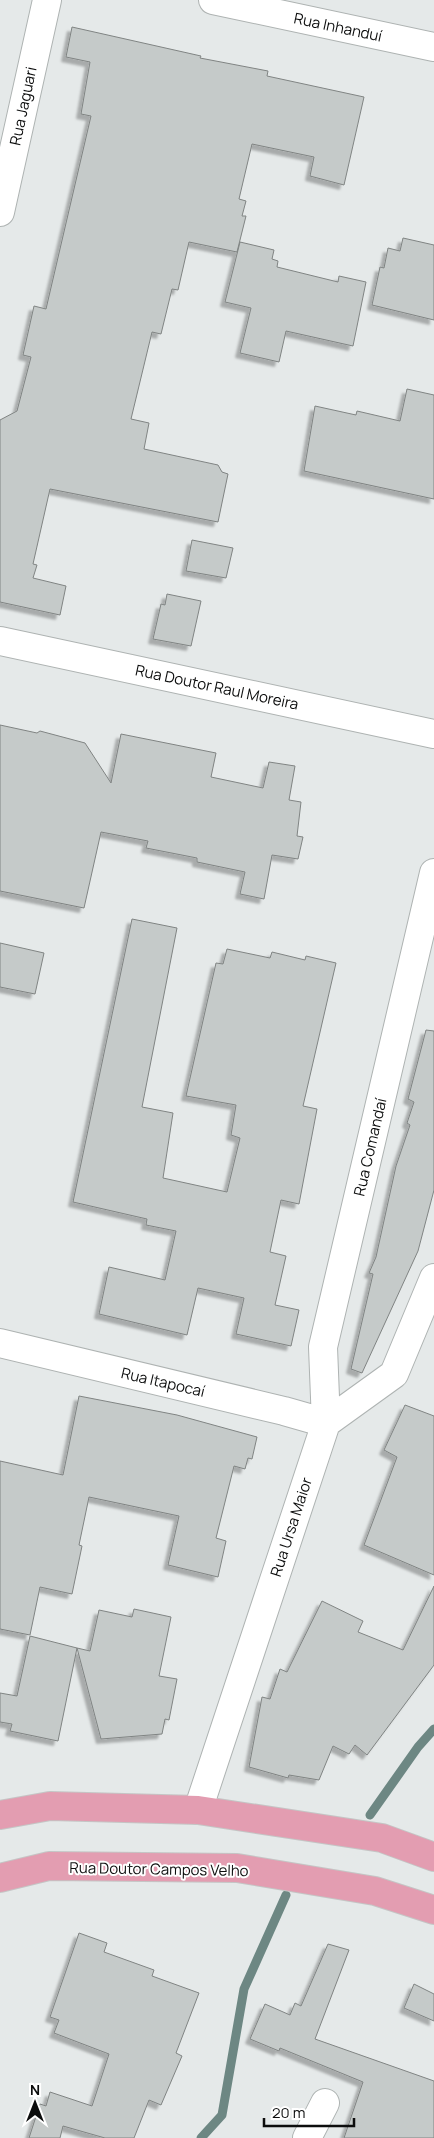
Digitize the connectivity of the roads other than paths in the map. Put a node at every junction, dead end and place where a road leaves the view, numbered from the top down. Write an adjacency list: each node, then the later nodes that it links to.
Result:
1 (47, 0): 4 (street, Rua Jaguari)
2 (213, 0): 3 (street, Rua Inhanduí)
3 (434, 48)
4 (0, 212)
5 (0, 641): 6 (street, Rua Doutor Raul Moreira)
6 (434, 734)
7 (434, 873): 10 (street, Rua Comandaí)
8 (434, 1278): 10 (street)
9 (0, 1343): 10 (street, Rua Itapocaí)
10 (326, 1423): 11 (street, Rua Ursa Maior)
11 (198, 1810): 12 (main road); 13 (main road)
12 (0, 1815)
13 (434, 1857)
14 (0, 1878): 15 (main road, Rua Doutor Campos Velho)
15 (434, 1910)
16 (325, 2103): 17 (street)
17 (307, 2138)

